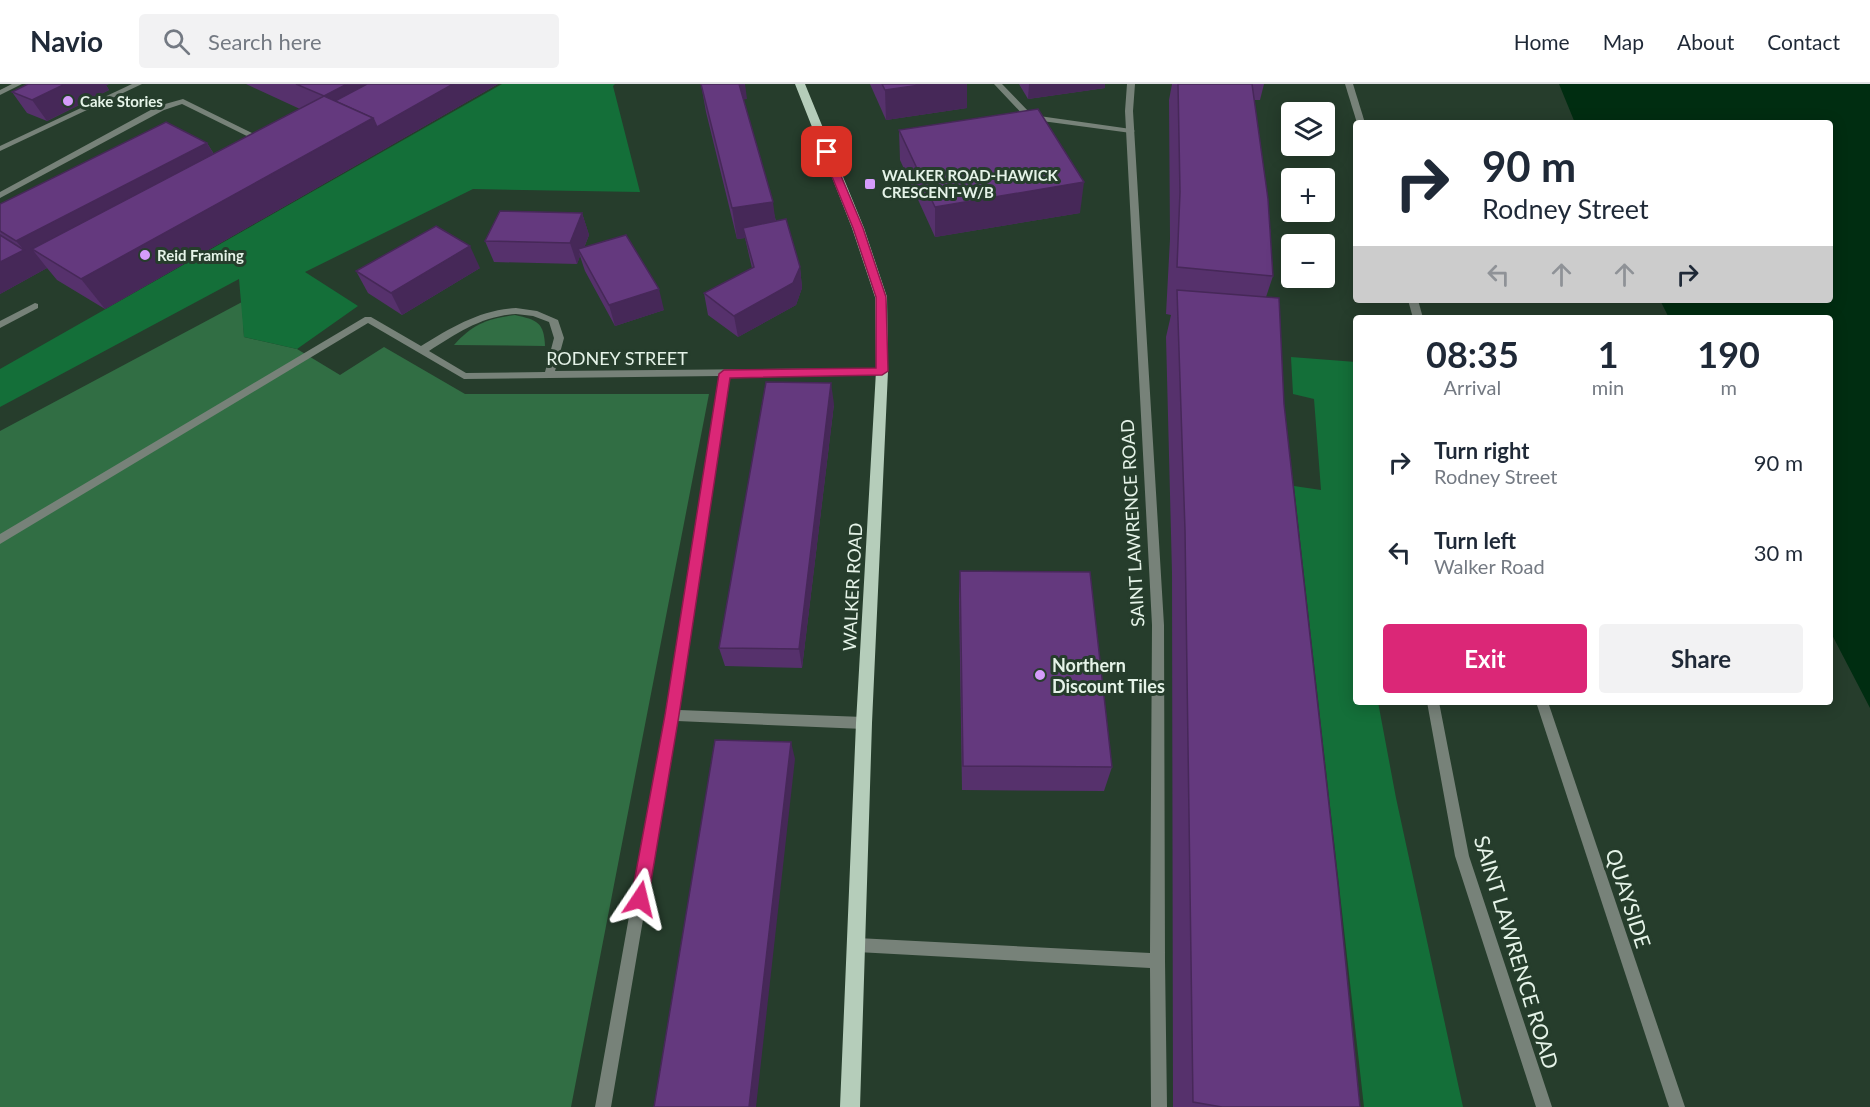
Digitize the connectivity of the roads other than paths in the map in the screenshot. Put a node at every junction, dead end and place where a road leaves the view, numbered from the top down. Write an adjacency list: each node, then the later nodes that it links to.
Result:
1 (18, 84): 7 (street)
2 (138, 84): 11 (street)
3 (800, 84): 16 (main road, WALKER ROAD)
4 (998, 84): 9 (street)
5 (1131, 84): 9 (street, SAINT LAWRENCE ROAD)
6 (1349, 84): 8 (street)
7 (0, 93)
8 (1360, 120)
9 (1131, 130): 25 (street, SAINT LAWRENCE ROAD)
10 (258, 138): 12 (street)
11 (0, 149)
12 (0, 195)
13 (35, 306): 14 (street)
14 (0, 325)
15 (421, 351): 18 (street, RODNEY STREET); 18 (street); 19 (street, RODNEY STREET)
16 (882, 371): 17 (street, RODNEY STREET); 23 (main road, WALKER ROAD)
17 (724, 374): 18 (street, RODNEY STREET); 22 (street)
18 (549, 375)
19 (0, 540)
20 (1434, 705): 29 (street, SAINT LAWRENCE ROAD)
21 (1543, 705): 30 (street, QUAYSIDE)
22 (672, 715): 23 (street); 26 (street)
23 (864, 723): 24 (main road, WALKER ROAD)
24 (857, 945): 25 (street); 27 (main road, WALKER ROAD)
25 (1157, 961): 28 (street, SAINT LAWRENCE ROAD)
26 (603, 1107)
27 (850, 1107)
28 (1159, 1107)
29 (1544, 1107)
30 (1677, 1107)

